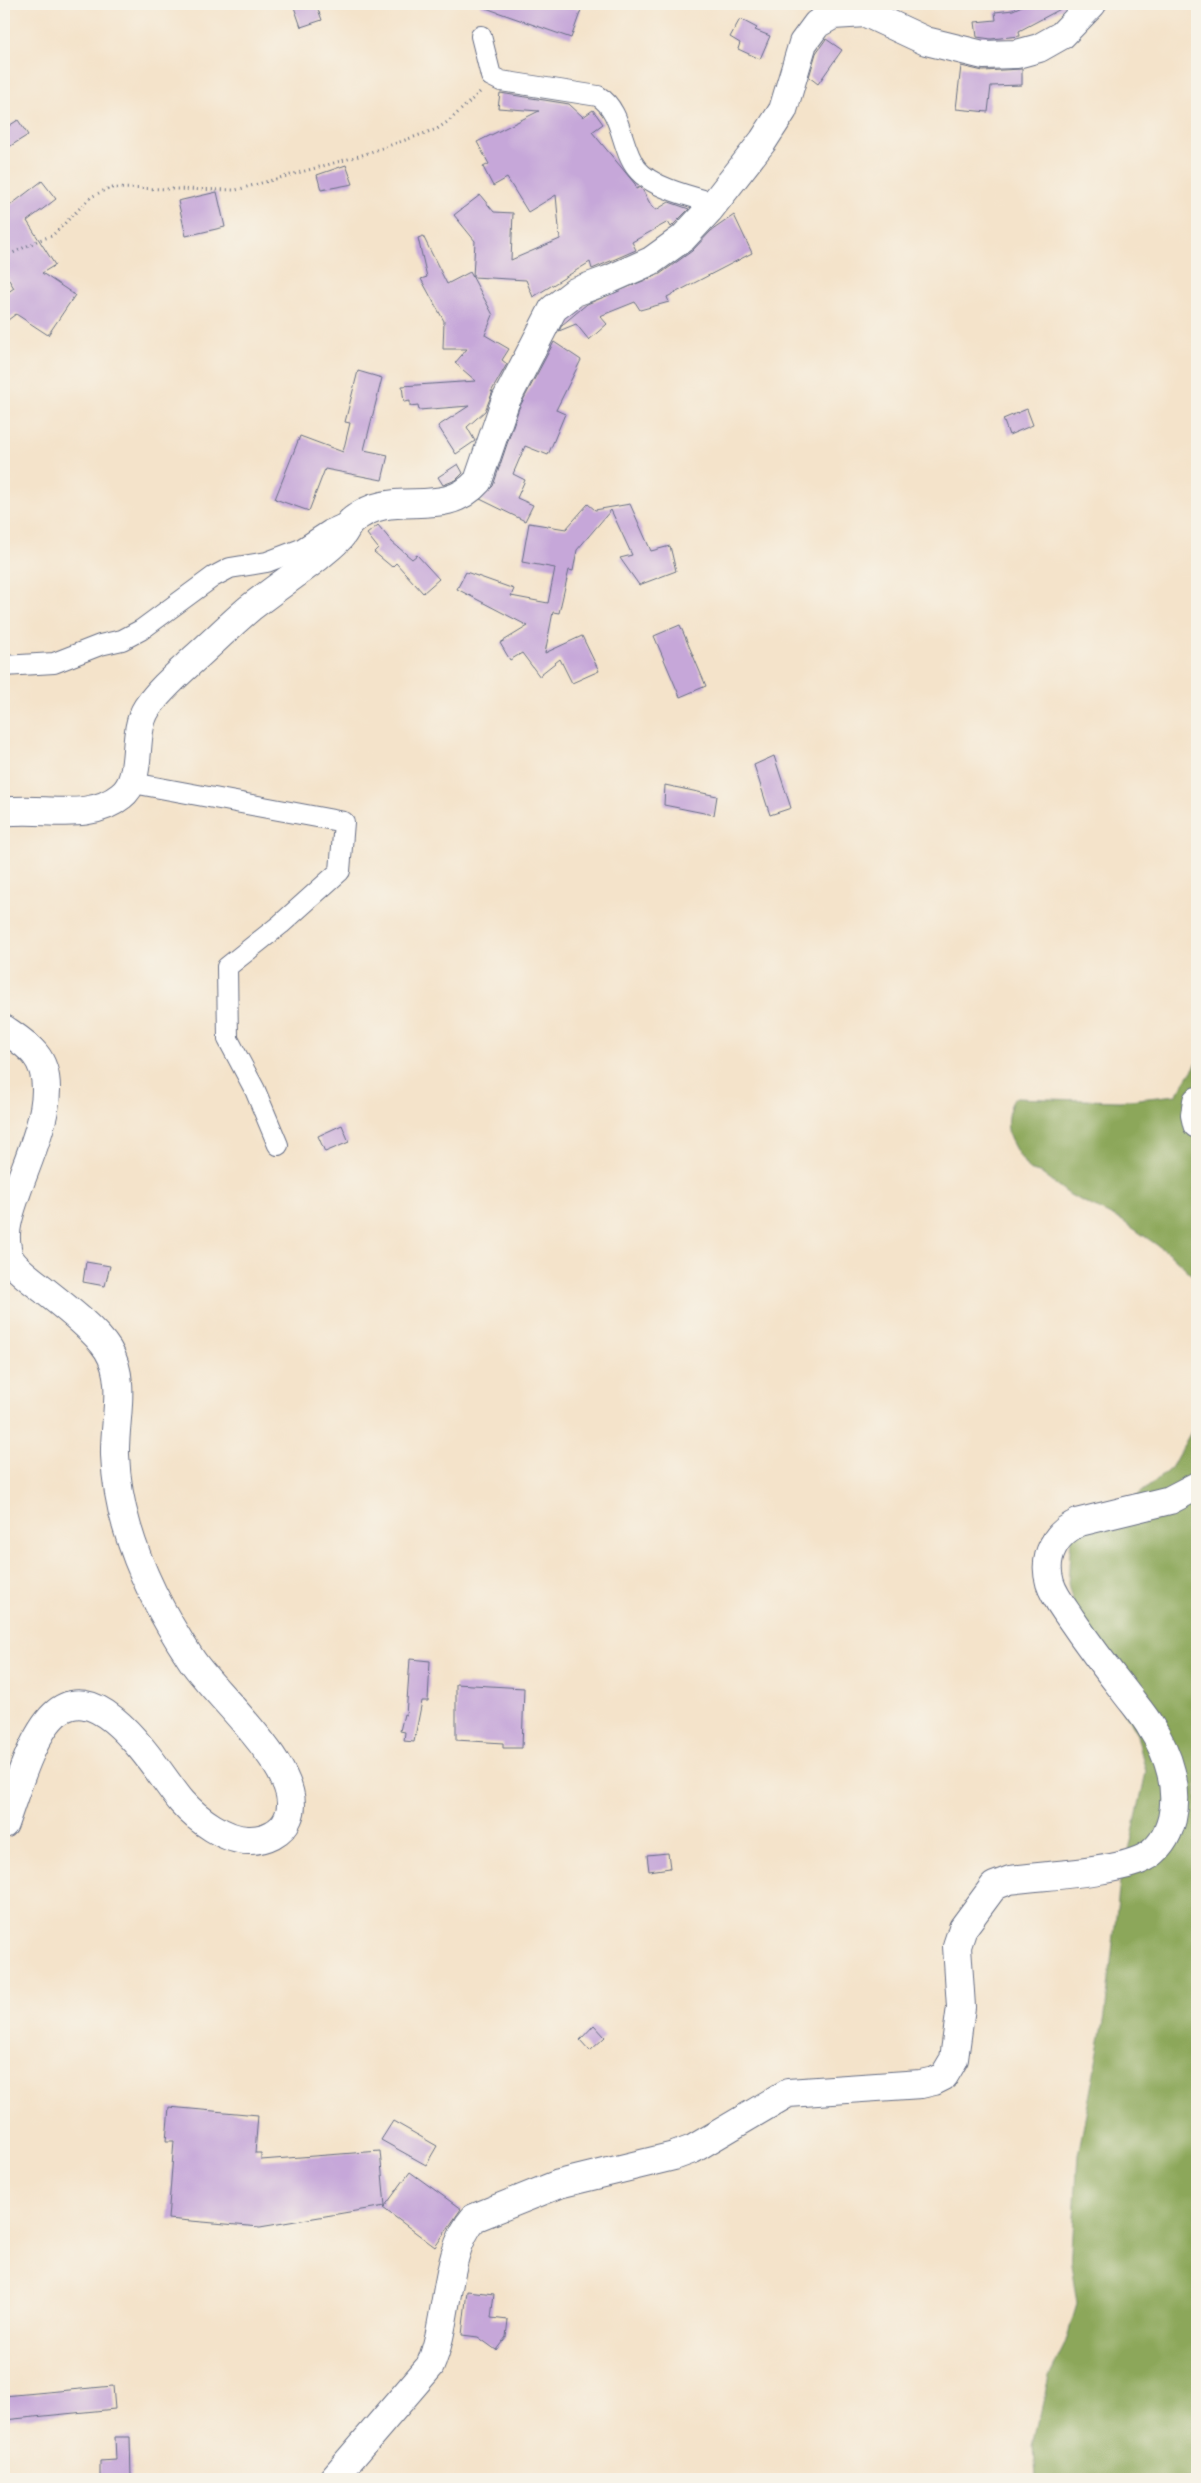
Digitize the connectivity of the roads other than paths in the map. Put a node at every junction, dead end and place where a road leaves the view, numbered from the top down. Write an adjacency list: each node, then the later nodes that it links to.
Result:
1 (1092, 4): 3 (street)
2 (481, 36): 3 (street)
3 (714, 203): 4 (street)
4 (350, 521): 5 (street); 6 (street)
5 (4, 666)
6 (133, 783): 7 (street); 11 (street)
7 (4, 812)
8 (4, 1029): 13 (street)
9 (1197, 1101): 10 (street)
10 (1197, 1124)
11 (278, 1145)
12 (1197, 1486): 14 (street)
13 (4, 1824)
14 (333, 2479)

